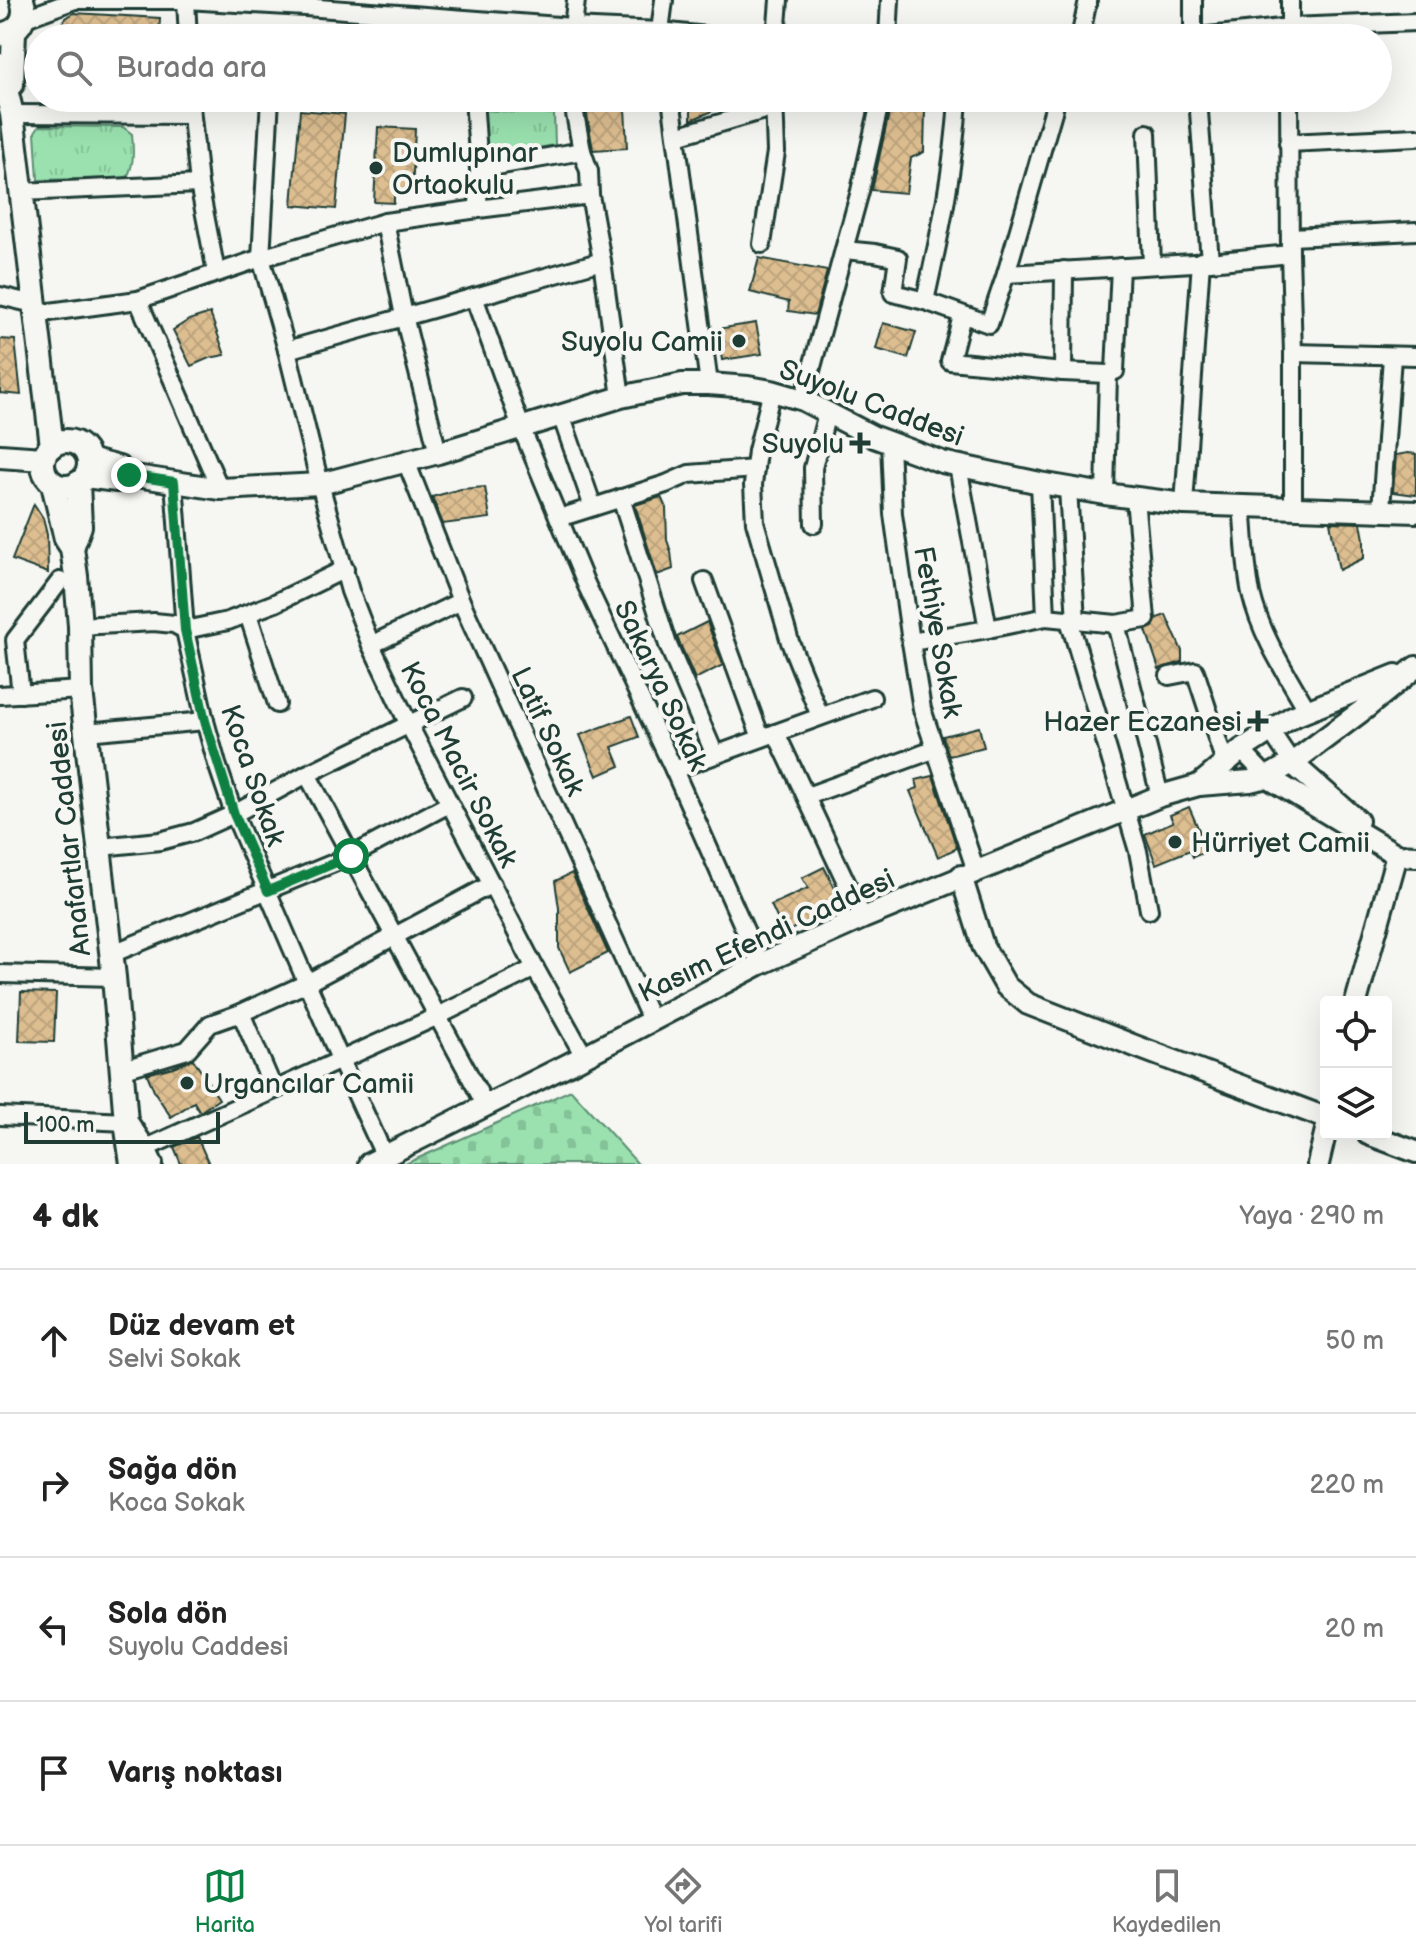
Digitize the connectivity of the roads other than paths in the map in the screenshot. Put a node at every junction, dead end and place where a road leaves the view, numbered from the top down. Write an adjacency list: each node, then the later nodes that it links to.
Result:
1 (75, 0): 2 (street); 13 (street)
2 (169, 0): 3 (street)
3 (186, 0): 11 (street); 15 (street)
4 (576, 0): 17 (street)
5 (664, 0): 18 (street)
6 (779, 0): 19 (street)
7 (890, 0): 20 (street)
8 (1088, 0): 21 (street)
9 (1193, 0): 22 (street)
10 (1290, 0): 23 (street)
11 (305, 4): 12 (street)
12 (438, 8): 16 (street)
13 (15, 21): 39 (main road)
14 (1416, 22): 24 (street)
15 (187, 24)
16 (524, 24)
17 (573, 24)
18 (662, 24)
19 (777, 24)
20 (889, 24)
21 (1083, 24)
22 (1192, 24)
23 (1290, 24)
24 (1391, 24)
25 (0, 65): 39 (main road)
26 (133, 112): 39 (street)
27 (192, 112): 47 (street)
28 (269, 112): 55 (street, Koca Macir Sokak)
29 (475, 112): 45 (street)
30 (574, 112): 44 (street)
31 (673, 112): 41 (street)
32 (745, 112): 41 (street)
33 (774, 112): 52 (street)
34 (877, 112): 54 (street)
35 (957, 112): 66 (street)
36 (1053, 112): 62 (street)
37 (1199, 112): 57 (street)
38 (1289, 112): 43 (street)
39 (8, 125): 46 (main road)
40 (1147, 133): 58 (street)
41 (677, 136): 76 (street)
42 (1416, 137): 43 (street)
43 (1288, 143): 53 (street)
44 (582, 151): 45 (street); 48 (street)
45 (479, 169): 49 (street)
46 (13, 178): 47 (street); 67 (main road)
47 (199, 184): 61 (street)
48 (590, 195): 49 (street); 56 (street)
49 (478, 209): 50 (street)
50 (385, 222): 55 (street); 68 (street)
51 (1416, 231): 53 (street)
52 (762, 244)
53 (1290, 246): 57 (street); 71 (street)
54 (844, 250): 66 (street); 79 (street)
55 (261, 258): 61 (street); 70 (street, Koca Macir Sokak)
56 (602, 261): 64 (street); 78 (street)
57 (1206, 261): 58 (street); 98 (street)
58 (1152, 265): 59 (street)
59 (1120, 267): 60 (street); 75 (street)
60 (1064, 270): 62 (street); 74 (street)
61 (216, 272): 65 (street)
62 (1006, 274): 69 (street)
63 (0, 296): 67 (street)
64 (474, 297): 68 (street); 82 (street, Sakarya Sokak)
65 (138, 300): 67 (street); 94 (street)
66 (925, 301): 69 (street)
67 (35, 309): 86 (main road)
68 (404, 316): 70 (street); 84 (street)
69 (962, 316): 74 (street)
70 (287, 350): 92 (street, Koca Macir Sokak)
71 (1293, 353): 73 (street); 101 (street)
72 (1416, 356): 73 (street)
73 (1392, 357): 102 (street)
74 (1063, 372): 75 (street)
75 (1108, 374): 95 (street)
76 (709, 384): 77 (street, Suyolu Caddesi); 78 (street, Suyolu Caddesi)
77 (772, 391): 79 (street, Suyolu Caddesi); 89 (street)
78 (621, 397): 81 (street, Suyolu Caddesi)
79 (803, 400): 80 (street, Suyolu Caddesi)
80 (827, 413): 83 (street, Suyolu Caddesi); 105 (street)
81 (561, 415): 82 (street, Suyolu Caddesi); 100 (street)
82 (521, 427): 84 (street, Suyolu Caddesi); 104 (street, Sakarya Sokak)
83 (890, 443): 88 (street, Suyolu Caddesi); 119 (street, Fethiye Sokak)
84 (438, 453): 87 (street, Suyolu Caddesi)
85 (0, 456): 86 (main road)
86 (70, 461): 90 (street, Suyolu Caddesi); 106 (main road); 106 (main road)
87 (406, 461): 92 (street, Suyolu Caddesi); 110 (street, Latif Sokak)
88 (958, 466): 91 (street, Suyolu Caddesi); 116 (street)
89 (755, 469): 96 (street); 130 (street)
90 (174, 482): 94 (street, Suyolu Caddesi); 117 (street, Koca Sokak)
91 (1040, 483): 93 (street, Suyolu Caddesi); 112 (street)
92 (320, 484): 94 (street, Suyolu Caddesi); 107 (street, Koca Macir Sokak)
93 (1068, 488): 95 (street, Suyolu Caddesi); 113 (street)
94 (220, 489)
95 (1105, 494): 97 (street, Suyolu Caddesi)
96 (621, 498): 100 (street); 137 (street)
97 (1135, 498): 98 (street, Suyolu Caddesi); 114 (street)
98 (1184, 504): 99 (street, Suyolu Caddesi)
99 (1242, 506): 101 (street, Suyolu Caddesi); 129 (street)
100 (593, 507): 104 (street)
101 (1293, 508): 102 (street, Suyolu Caddesi)
102 (1381, 509): 103 (street, Suyolu Caddesi)
103 (1416, 512)
104 (559, 518): 140 (street, Sakarya Sokak)
105 (814, 524)
106 (72, 548): 115 (main road, Anafartlar Caddesi)
107 (345, 569): 111 (street); 120 (street, Koca Macir Sokak)
108 (60, 581): 118 (street)
109 (704, 581): 135 (street)
110 (461, 601): 120 (street); 167 (street, Latif Sokak)
111 (248, 614): 117 (street); 128 (street)
112 (1046, 617): 113 (street); 116 (street)
113 (1072, 621): 114 (street); 147 (street)
114 (1116, 624): 145 (street)
115 (80, 626): 117 (street); 123 (main road, Anafartlar Caddesi)
116 (988, 629): 119 (street)
117 (185, 630): 131 (street, Koca Sokak)
118 (7, 637): 124 (street)
119 (911, 642): 136 (street, Fethiye Sokak)
120 (371, 645): 132 (street, Koca Macir Sokak)
121 (1416, 667): 129 (street, Kasım Efendi Caddesi); 139 (street, Kasım Efendi Caddesi)
122 (1169, 676): 138 (street)
123 (81, 690): 124 (street); 134 (main road, Anafartlar Caddesi)
124 (21, 694): 125 (street)
125 (0, 695)
126 (463, 698): 132 (street)
127 (872, 698): 130 (street)
128 (277, 704)
129 (1308, 711): 133 (street, Kasım Efendi Caddesi)
130 (820, 716): 135 (street)
131 (205, 721): 134 (street); 148 (street, Koca Sokak)
132 (409, 725): 141 (street); 146 (street, Koca Macir Sokak)
133 (1270, 730): 138 (street, Kasım Efendi Caddesi); 139 (street)
134 (86, 732): 149 (main road, Anafartlar Caddesi)
135 (768, 736): 137 (street); 144 (street)
136 (936, 749): 144 (street); 152 (street, Fethiye Sokak)
137 (715, 755): 140 (street)
138 (1233, 756): 142 (street); 143 (street, Kasım Efendi Caddesi)
139 (1292, 763): 142 (street, Kasım Efendi Caddesi); 151 (street)
140 (674, 770): 159 (street, Sakarya Sokak)
141 (307, 774): 148 (street); 150 (street)
142 (1267, 777): 143 (street, Kasım Efendi Caddesi); 151 (street)
143 (1199, 785): 145 (street, Kasım Efendi Caddesi)
144 (807, 796): 156 (street)
145 (1160, 796): 147 (street, Kasım Efendi Caddesi)
146 (449, 804): 150 (street); 153 (street, Koca Macir Sokak)
147 (1126, 810): 152 (street, Kasım Efendi Caddesi); 155 (street)
148 (234, 814): 149 (street); 154 (street, Koca Sokak)
149 (100, 847): 158 (main road, Anafartlar Caddesi)
150 (351, 856): 154 (street); 157 (street)
151 (1406, 856): 164 (street)
152 (969, 874): 156 (street, Kasım Efendi Caddesi); 174 (street)
153 (492, 884): 157 (street); 160 (street, Koca Macir Sokak)
154 (268, 891): 158 (street); 163 (street, Koca Sokak)
155 (1149, 910)
156 (863, 918): 159 (street, Kasım Efendi Caddesi)
157 (395, 937): 163 (street); 166 (street)
158 (111, 954): 162 (main road, Anafartlar Caddesi)
159 (760, 964): 167 (street, Kasım Efendi Caddesi)
160 (535, 968): 166 (street); 168 (street, Koca Macir Sokak)
161 (0, 974): 162 (street)
162 (114, 977): 170 (main road, Anafartlar Caddesi)
163 (307, 983): 165 (street); 169 (street, Koca Sokak)
164 (1358, 996)
165 (241, 1013): 170 (street); 171 (street)
166 (438, 1016): 169 (street); 172 (street)
167 (651, 1020): 168 (street, Kasım Efendi Caddesi)
168 (584, 1056): 172 (street, Kasım Efendi Caddesi)
169 (340, 1059): 171 (street); 180 (street, Koca Sokak)
170 (121, 1070): 175 (main road, Anafartlar Caddesi)
171 (274, 1090): 179 (street)
172 (486, 1106): 180 (street, Kasım Efendi Caddesi)
173 (0, 1116): 175 (street)
174 (1320, 1116)
175 (126, 1122): 179 (main road)
176 (1324, 1140): 181 (street)
177 (1384, 1140): 178 (street)
178 (1416, 1152)
179 (142, 1159)
180 (377, 1162)
181 (1318, 1164)

